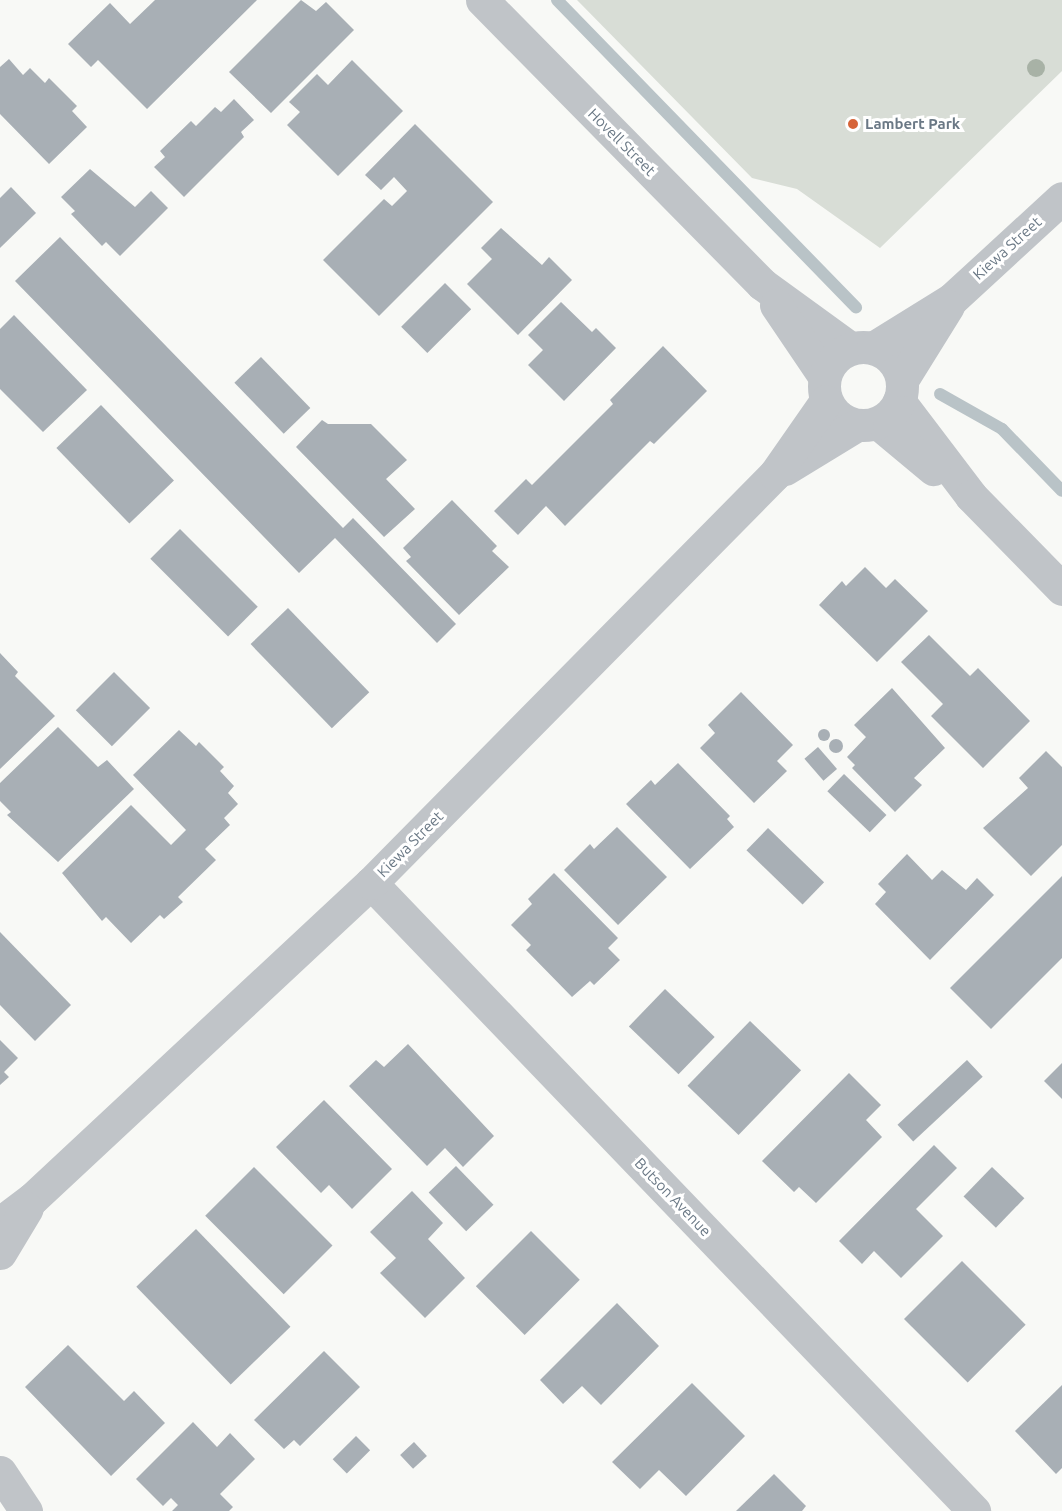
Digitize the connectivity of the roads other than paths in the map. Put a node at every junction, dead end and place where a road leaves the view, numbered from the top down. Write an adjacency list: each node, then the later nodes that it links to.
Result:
1 (482, 0): 3 (street, Hovell Street)
2 (1062, 198): 4 (street, Kiewa Street)
3 (762, 284): 5 (street, Hovell Street); 6 (street, Hovell Street)
4 (952, 299): 5 (street, Kiewa Street); 7 (street, Kiewa Street)
5 (861, 348): 6 (street); 7 (street)
6 (825, 388): 7 (street); 8 (street, Kiewa Street)
7 (884, 407): 8 (street, Kiewa Street); 9 (street)
8 (775, 474): 10 (street, Kiewa Street)
9 (1062, 590)
10 (371, 884): 11 (street, Kiewa Street); 16 (street, Butson Avenue)
11 (32, 1199): 12 (street, Kiewa Street); 13 (street, Kiewa Street)
12 (0, 1223)
13 (0, 1253)
14 (0, 1472): 15 (street)
15 (16, 1505)
16 (974, 1511)

